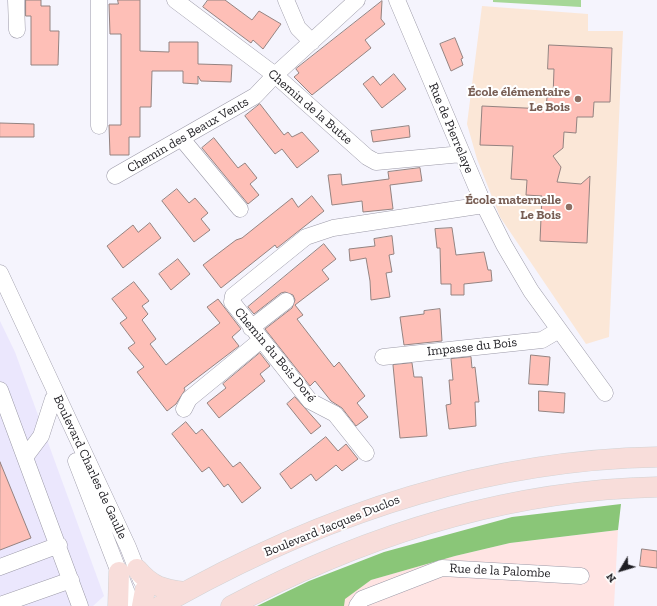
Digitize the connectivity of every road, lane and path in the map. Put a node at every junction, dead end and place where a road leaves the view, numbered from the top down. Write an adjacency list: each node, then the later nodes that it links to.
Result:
1 (16, 0): 7 (street)
2 (99, 0): 10 (street)
3 (175, 0): 9 (street, Chemin de la Butte)
4 (286, 0): 8 (street)
5 (357, 0): 8 (street, Chemin des Beaux Vents)
6 (397, 0): 12 (street, Rue de Pierrelaye)
7 (17, 30)
8 (312, 42): 9 (street, Chemin des Beaux Vents)
9 (276, 75): 11 (street, Chemin des Beaux Vents); 12 (street, Chemin de la Butte)
10 (99, 126)
11 (182, 139): 13 (street, Chemin des Beaux Vents); 15 (street)
12 (462, 154): 14 (street, Rue de Pierrelaye)
13 (115, 176)
14 (484, 205): 19 (street, Rue de Pierrelaye); 20 (street, Chemin du Bois Doré)
15 (240, 209)
16 (0, 273): 18 (street, Boulevard Charles de Gaulle)
17 (286, 301): 20 (street)
18 (26, 330): 24 (street, Boulevard Charles de Gaulle); 32 (street, Boulevard Charles de Gaulle)
19 (560, 330): 21 (street, Impasse du Bois); 23 (street, Rue de Pierrelaye)
20 (256, 334): 25 (street); 26 (street, Chemin du Bois Doré)
21 (383, 357)
22 (0, 390): 27 (street)
23 (605, 393)
24 (52, 399): 27 (street); 32 (street, Boulevard Charles de Gaulle)
25 (184, 409)
26 (366, 453)
27 (26, 456): 30 (street)
28 (657, 457): 35 (main road, Boulevard Jacques Duclos)
29 (657, 487): 42 (main road)
30 (59, 545): 31 (street); 34 (street)
31 (0, 567)
32 (128, 570): 35 (main road); 36 (street, Boulevard Charles de Gaulle); 39 (main road); 40 (street, Boulevard Charles de Gaulle)
33 (581, 576): 43 (street, Rue de la Palombe)
34 (71, 580): 37 (street); 38 (street)
35 (185, 599): 41 (main road, Boulevard Jacques Duclos)
36 (146, 601)
37 (0, 605)
38 (80, 606)
39 (118, 606)
40 (132, 606)
41 (160, 606)
42 (231, 606)
43 (357, 606)

